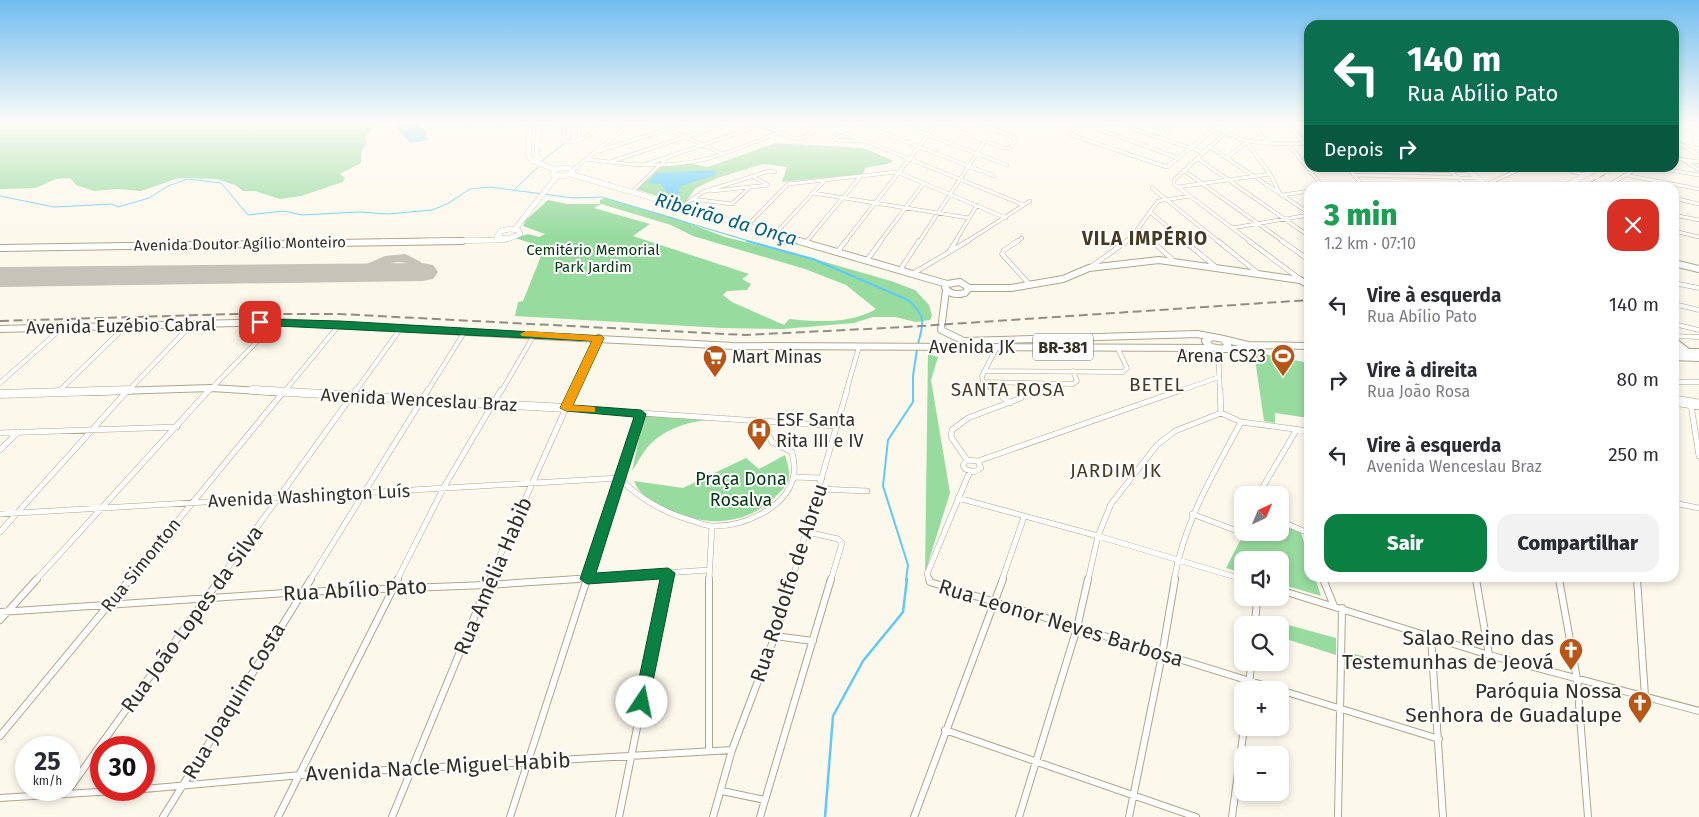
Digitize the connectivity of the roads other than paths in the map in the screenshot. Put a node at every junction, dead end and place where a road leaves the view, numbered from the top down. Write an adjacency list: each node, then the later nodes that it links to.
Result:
1 (584, 161): 28 (street)
2 (598, 161): 20 (street)
3 (613, 161): 20 (street)
4 (655, 161): 23 (street)
5 (663, 161): 24 (street)
6 (692, 161): 24 (street)
7 (906, 161): 30 (street)
8 (915, 161): 52 (street)
9 (958, 161): 22 (street)
10 (971, 161): 22 (street)
11 (999, 161): 21 (street)
12 (1146, 161): 13 (street)
13 (1175, 161)
14 (1193, 161): 26 (street)
15 (1202, 161): 54 (street)
16 (1231, 161): 49 (street)
17 (1262, 161): 40 (street)
18 (1686, 161): 27 (street)
19 (536, 162): 25 (street)
20 (608, 163): 23 (street)
21 (1007, 164)
22 (968, 165): 48 (street); 52 (street)
23 (640, 166): 24 (street)
24 (657, 166): 70 (street)
25 (556, 170): 28 (street); 45 (street)
26 (1183, 170): 64 (street); 68 (street)
27 (1699, 170)
28 (571, 172): 45 (street); 70 (street)
29 (775, 172): 46 (street)
30 (897, 172): 47 (street); 63 (street); 82 (street)
31 (1311, 172): 55 (street)
32 (1352, 172): 41 (street)
33 (1452, 172): 50 (street)
34 (1471, 172): 51 (street)
35 (1511, 172): 59 (street)
36 (1575, 172): 42 (street)
37 (1590, 172): 42 (street)
38 (1631, 172): 43 (street)
39 (1679, 172): 44 (street)
40 (1270, 174): 49 (street); 75 (street)
41 (1355, 175): 50 (street); 56 (street)
42 (1584, 175): 60 (street)
43 (1625, 175): 61 (street); 62 (street)
44 (1699, 175)
45 (557, 176): 101 (street)
46 (752, 176): 66 (street); 71 (street)
47 (861, 176): 53 (street); 77 (street)
48 (994, 176)
49 (1254, 177): 54 (street); 75 (street)
50 (1459, 178): 51 (street); 57 (street)
51 (1477, 178): 58 (street)
52 (958, 179): 74 (street); 85 (street)
53 (825, 180): 73 (street); 98 (street)
54 (1229, 180): 64 (street); 95 (street)
55 (1319, 182)
56 (1360, 182)
57 (1463, 182)
58 (1482, 182)
59 (1494, 182)
60 (1572, 182)
61 (1612, 182)
62 (1662, 182)
63 (924, 183): 74 (street); 87 (street)
64 (1204, 184): 68 (street); 97 (street)
65 (1679, 185): 69 (street)
66 (750, 187): 71 (street); 78 (street)
67 (1152, 188): 79 (street)
68 (1177, 188): 76 (street)
69 (1699, 189)
70 (632, 192): 86 (street)
71 (703, 192): 78 (street)
72 (1304, 192): 75 (street)
73 (814, 193): 77 (street); 104 (street)
74 (950, 194): 84 (street); 90 (street)
75 (1281, 195): 88 (street)
76 (1190, 196): 79 (street); 100 (street)
77 (843, 198): 82 (street); 112 (street)
78 (692, 199): 86 (street)
79 (1164, 199): 89 (street); 125 (street)
80 (1679, 199): 83 (street)
81 (1030, 201): 85 (street)
82 (874, 203): 87 (street); 114 (street)
83 (1699, 204)
84 (976, 205): 93 (street); 94 (street)
85 (1024, 205): 94 (street)
86 (681, 207): 98 (street)
87 (906, 208): 90 (street); 117 (street)
88 (1302, 208)
89 (1150, 212): 99 (street); 121 (street)
90 (938, 213): 93 (street); 123 (street)
91 (1304, 215): 95 (street)
92 (1679, 215): 96 (street)
93 (969, 218): 115 (street)
94 (1006, 218): 115 (street)
95 (1285, 219): 97 (street); 102 (street)
96 (1699, 220)
97 (1259, 223): 100 (street); 116 (street)
98 (748, 226): 104 (street)
99 (1138, 228): 106 (street); 111 (street)
100 (1232, 228): 126 (street)
101 (515, 229): 105 (street, Avenida Doutor Agílio Monteiro); 110 (street)
102 (1304, 232)
103 (1679, 232): 107 (street)
104 (775, 234): 112 (street)
105 (496, 235): 109 (street, Avenida Doutor Agílio Monteiro); 110 (street)
106 (1132, 236): 111 (street); 120 (street)
107 (1699, 237)
108 (1022, 238): 129 (street)
109 (479, 239): 110 (street, Avenida Doutor Agílio Monteiro); 113 (street, Avenida Doutor Agílio Monteiro)
110 (504, 240)
111 (1151, 240): 118 (street)
112 (806, 242): 114 (street)
113 (0, 248)
114 (837, 252): 117 (street)
115 (949, 253): 124 (street)
116 (1304, 256)
117 (867, 260): 123 (street)
118 (1174, 261): 120 (street); 121 (street)
119 (1679, 265): 122 (street)
120 (1089, 268): 129 (street)
121 (1217, 268): 125 (street)
122 (1699, 269)
123 (900, 270): 124 (street)
124 (912, 274): 130 (street)
125 (1260, 275): 126 (street)
126 (1300, 280): 127 (street)
127 (1304, 282)
128 (1679, 284): 132 (street)
129 (1030, 285): 131 (street)
130 (947, 287): 131 (street); 133 (street); 134 (street)
131 (969, 288): 133 (street)
132 (1699, 288)
133 (956, 294): 134 (street)
134 (946, 303): 148 (street)
135 (1679, 305): 136 (street)
136 (1699, 310)
137 (277, 322): 138 (main road, Avenida Euzébio Cabral / BR-381); 139 (main road, Avenida Euzébio Cabral / BR-381); 171 (street)
138 (192, 324): 140 (main road, Avenida Euzébio Cabral / BR-381); 172 (street)
139 (340, 324): 143 (main road, Avenida Euzébio Cabral / BR-381); 174 (street, Rua Simonton)
140 (127, 325): 142 (main road, Avenida Euzébio Cabral / BR-381); 173 (street)
141 (1679, 325): 145 (street)
142 (63, 327): 144 (main road, Avenida Euzébio Cabral / BR-381); 170 (street)
143 (402, 327): 146 (main road, Avenida Euzébio Cabral / BR-381); 176 (street, Rua João Lopes da Silva)
144 (0, 329)
145 (1699, 330)
146 (465, 331): 147 (main road, Avenida Euzébio Cabral / BR-381); 179 (street, Rua Joaquim Costa)
147 (534, 334): 151 (main road, Avenida Euzébio Cabral / BR-381); 182 (street)
148 (1180, 336): 152 (street); 152 (street)
149 (1679, 336): 150 (street)
150 (1699, 337)
151 (599, 338): 155 (main road, Avenida Euzébio Cabral / BR-381); 186 (street, Rua Amélia Habib)
152 (1212, 344): 158 (main road, Avenida JK / BR-381); 158 (main road); 159 (main road, Avenida JK / BR-381); 160 (main road, Avenida JK / BR-381); 166 (street)
153 (1679, 344): 162 (street)
154 (1117, 346): 157 (main road, Avenida JK / BR-381); 158 (main road, Avenida JK / BR-381); 165 (street)
155 (859, 347): 156 (main road, Avenida Euzébio Cabral / BR-381); 191 (street, Rua Rodolfo de Abreu)
156 (901, 347): 157 (main road, Avenida JK / BR-381)
157 (996, 347): 164 (street)
158 (1194, 348)
159 (1304, 348)
160 (1304, 348)
161 (1679, 353): 162 (main road)
162 (1696, 356): 163 (main road)
163 (1679, 357)
164 (984, 371): 165 (street); 167 (street)
165 (1073, 372): 167 (street)
166 (1218, 377): 188 (street); 201 (street)
167 (983, 382): 181 (street)
168 (1679, 382): 169 (street)
169 (1699, 382)
170 (0, 383)
171 (211, 388): 172 (street, Avenida Wenceslau Braz); 174 (street, Avenida Wenceslau Braz); 192 (street)
172 (127, 391): 173 (street, Avenida Wenceslau Braz); 193 (street)
173 (57, 392): 175 (street, Avenida Wenceslau Braz)
174 (283, 392): 176 (street, Avenida Wenceslau Braz); 214 (street, Rua Simonton)
175 (0, 394)
176 (351, 396): 179 (street, Avenida Wenceslau Braz); 212 (street, Rua João Lopes da Silva)
177 (1021, 398): 181 (street)
178 (1679, 399): 180 (street)
179 (420, 401): 182 (street, Avenida Wenceslau Braz); 211 (street, Rua Joaquim Costa)
180 (1699, 402)
181 (1010, 403): 200 (street)
182 (491, 404): 186 (street, Avenida Wenceslau Braz); 208 (street)
183 (1679, 404): 184 (street)
184 (1692, 405): 185 (street); 199 (street)
185 (1699, 407)
186 (566, 408): 187 (street, Avenida Wenceslau Braz); 206 (street, Rua Amélia Habib)
187 (641, 414): 189 (street, Avenida Wenceslau Braz); 204 (street)
188 (1221, 414): 190 (street); 228 (street)
189 (761, 421): 191 (street, Avenida Wenceslau Braz); 203 (street)
190 (1240, 422): 194 (street); 220 (street)
191 (837, 426): 205 (street, Rua Rodolfo de Abreu)
192 (177, 427): 193 (street); 217 (street)
193 (92, 430): 196 (street); 218 (street)
194 (1297, 430): 195 (street); 207 (street)
195 (1304, 431)
196 (18, 432): 197 (street); 198 (street)
197 (0, 433)
198 (0, 450)
199 (1699, 456)
200 (967, 460): 201 (street); 202 (street)
201 (978, 461): 202 (street)
202 (970, 471): 213 (street)
203 (793, 477): 205 (street); 223 (street)
204 (619, 478): 206 (street, Avenida Washington Luís); 223 (street); 233 (street)
205 (822, 478): 209 (street, Rua Rodolfo de Abreu)
206 (534, 482): 208 (street, Avenida Washington Luís); 238 (street, Rua Amélia Habib)
207 (1263, 486)
208 (444, 487): 211 (street, Avenida Washington Luís); 239 (street)
209 (820, 489): 210 (street); 227 (street, Rua Rodolfo de Abreu)
210 (867, 491)
211 (364, 494): 212 (street, Avenida Washington Luís); 240 (street, Rua Joaquim Costa)
212 (281, 498): 214 (street, Avenida Washington Luís); 242 (street, Rua João Lopes da Silva)
213 (958, 498): 221 (street); 243 (street, Rua Leonor Neves Barbosa)
214 (191, 503): 217 (street, Avenida Washington Luís); 244 (street, Rua Simonton)
215 (1679, 503): 216 (street)
216 (1699, 508)
217 (101, 509): 218 (street, Avenida Washington Luís); 247 (street)
218 (16, 512): 219 (street, Avenida Washington Luís); 226 (street)
219 (0, 514)
220 (1192, 514): 224 (street); 229 (street)
221 (1024, 517): 228 (street); 243 (street)
222 (1289, 525): 225 (street)
223 (712, 526): 230 (street)
224 (1234, 530)
225 (1304, 531)
226 (0, 532)
227 (807, 532): 251 (street, Rua Rodolfo de Abreu); 253 (street)
228 (1098, 536): 229 (street); 250 (street)
229 (1178, 559): 232 (street); 254 (street)
230 (709, 570): 231 (street, Rua Abílio Pato); 268 (street)
231 (668, 573): 233 (street, Rua Abílio Pato); 269 (street)
232 (1234, 576)
233 (587, 579): 238 (street, Rua Abílio Pato); 270 (street)
234 (1325, 582): 245 (street)
235 (1477, 582): 255 (street)
236 (1560, 582): 257 (street)
237 (1637, 582): 260 (street)
238 (487, 585): 239 (street, Rua Abílio Pato); 272 (street, Rua Amélia Habib)
239 (394, 587): 240 (street, Rua Abílio Pato); 274 (street)
240 (301, 592): 242 (street, Rua Abílio Pato); 275 (street, Rua Joaquim Costa)
241 (1289, 593): 245 (street)
242 (205, 600): 244 (street, Rua Abílio Pato); 273 (street, Rua João Lopes da Silva)
243 (994, 604): 250 (street, Rua Leonor Neves Barbosa); 263 (street)
244 (109, 606): 247 (street, Rua Abílio Pato); 264 (street, Rua Simonton)
245 (1334, 606): 246 (street)
246 (1342, 608): 252 (street); 261 (street)
247 (8, 611): 248 (street, Rua Abílio Pato); 249 (street)
248 (0, 612)
249 (0, 620)
250 (1077, 628): 254 (street, Rua Leonor Neves Barbosa); 271 (street)
251 (775, 636): 253 (street); 267 (street, Rua Rodolfo de Abreu)
252 (1431, 637): 255 (street); 266 (street)
253 (813, 640): 281 (street)
254 (1162, 655): 258 (street, Rua Leonor Neves Barbosa); 278 (street)
255 (1488, 655): 257 (street)
256 (1251, 671): 258 (street)
257 (1577, 679): 260 (street); 296 (street)
258 (1250, 681)
259 (1289, 693): 261 (street, Rua Leonor Neves Barbosa)
260 (1645, 696): 262 (street)
261 (1340, 709): 266 (street, Rua Leonor Neves Barbosa); 294 (street)
262 (1699, 711)
263 (945, 730): 271 (street); 289 (street)
264 (0, 736)
265 (1243, 736): 293 (street)
266 (1439, 739): 295 (street)
267 (732, 750): 268 (street, Avenida Nacle Miguel Habib); 277 (street, Rua Rodolfo de Abreu)
268 (709, 751): 269 (street, Avenida Nacle Miguel Habib)
269 (631, 757): 270 (street, Avenida Nacle Miguel Habib); 286 (street)
270 (528, 762): 272 (street, Avenida Nacle Miguel Habib); 285 (street)
271 (1035, 762): 278 (street); 290 (street)
272 (412, 769): 274 (street, Avenida Nacle Miguel Habib); 284 (street, Rua Amélia Habib)
273 (80, 774)
274 (301, 775): 275 (street, Avenida Nacle Miguel Habib); 283 (street)
275 (182, 786): 276 (street, Avenida Nacle Miguel Habib); 282 (street, Rua Joaquim Costa)
276 (155, 788)
277 (722, 791): 281 (street); 287 (street, Rua Rodolfo de Abreu)
278 (1132, 795): 291 (street); 292 (street)
279 (15, 797): 280 (street)
280 (0, 798)
281 (765, 800): 288 (street)
282 (163, 817)
283 (278, 817)
284 (392, 817)
285 (510, 817)
286 (618, 817)
287 (713, 817)
288 (760, 817)
289 (914, 817)
290 (1019, 817)
291 (1129, 817)
292 (1196, 817)
293 (1232, 817)
294 (1338, 817)
295 (1443, 817)
296 (1588, 817)

